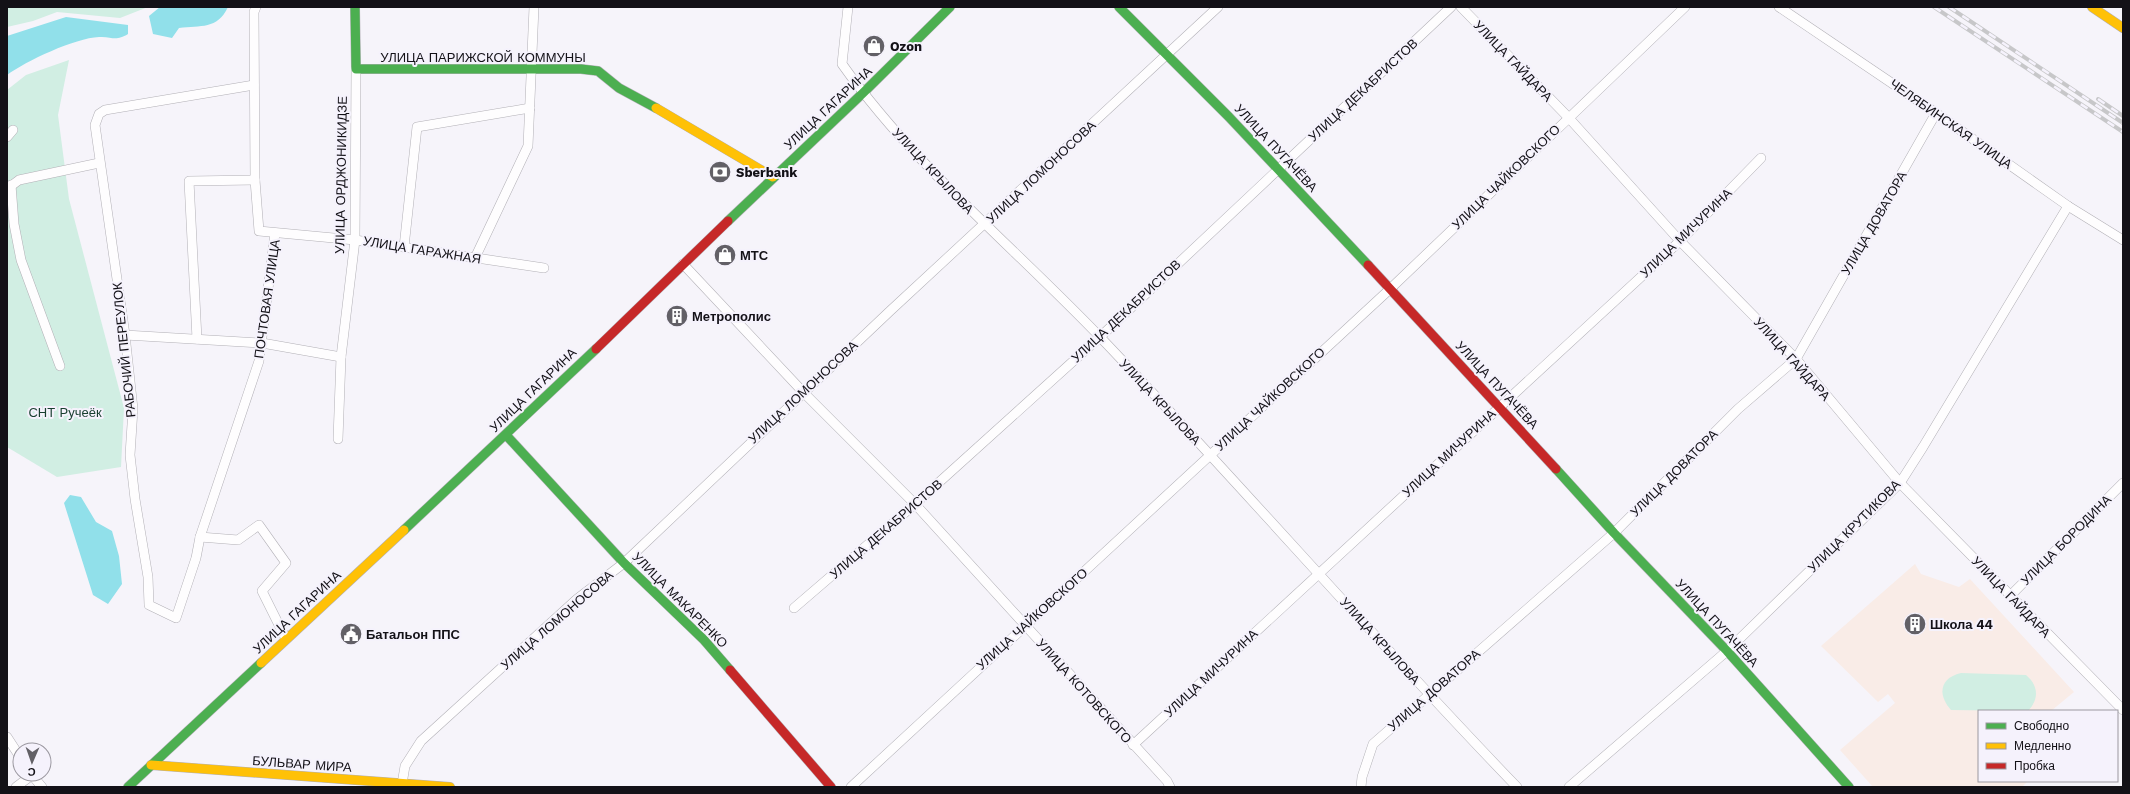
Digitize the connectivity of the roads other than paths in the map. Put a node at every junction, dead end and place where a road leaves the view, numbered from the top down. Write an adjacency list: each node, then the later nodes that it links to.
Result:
1 (256, 7): 17 (street, ПОЧТОВАЯ УЛИЦА)
2 (356, 7): 16 (street, УЛИЦА ОРДЖОНИКИДЗЕ)
3 (534, 7): 15 (street)
4 (848, 7): 18 (street, УЛИЦА КРЫЛОВА)
5 (950, 7): 18 (street, УЛИЦА ГАГАРИНА)
6 (1119, 7): 14 (street, УЛИЦА ПУГАЧЁВА)
7 (1218, 7): 14 (street, УЛИЦА ЛОМОНОСОВА)
8 (1451, 7): 24 (street, УЛИЦА ДЕКАБРИСТОВ)
9 (1461, 7): 21 (street, УЛИЦА ГАЙДАРА)
10 (1685, 7): 21 (street, УЛИЦА ЧАЙКОВСКОГО)
11 (1780, 7): 20 (street, ЧЕЛЯБИНСКАЯ УЛИЦА)
12 (2092, 7): 13 (street)
13 (2123, 28)
14 (1166, 56): 24 (street, УЛИЦА ПУГАЧЁВА); 29 (street, УЛИЦА ЛОМОНОСОВА)
15 (531, 68): 16 (street, УЛИЦА ПАРИЖСКОЙ КОММУНЫ); 19 (street); 25 (street, УЛИЦА ПАРИЖСКОЙ КОММУНЫ)
16 (356, 69): 31 (street, УЛИЦА ОРДЖОНИКИДЗЕ)
17 (254, 85): 23 (street, РАБОЧИЙ ПЕРЕУЛОК); 26 (street, ПОЧТОВАЯ УЛИЦА)
18 (863, 93): 25 (street, УЛИЦА ГАГАРИНА); 29 (street, УЛИЦА КРЫЛОВА)
19 (530, 108): 34 (street); 35 (street)
20 (1936, 113): 28 (street, ЧЕЛЯБИНСКАЯ УЛИЦА); 44 (street, УЛИЦА ДОВАТОРА)
21 (1568, 117): 33 (street, УЛИЦА ГАЙДАРА); 38 (street, УЛИЦА ЧАЙКОВСКОГО)
22 (1761, 158): 33 (street, УЛИЦА МИЧУРИНА)
23 (99, 163): 27 (street); 39 (street, РАБОЧИЙ ПЕРЕУЛОК)
24 (1278, 169): 38 (street, УЛИЦА ПУГАЧЁВА); 40 (street, УЛИЦА ДЕКАБРИСТОВ)
25 (773, 177): 36 (street, УЛИЦА ГАГАРИНА)
26 (255, 180): 30 (street, ПОЧТОВАЯ УЛИЦА); 41 (street)
27 (9, 187): 45 (street)
28 (2068, 206): 32 (street, ЧЕЛЯБИНСКАЯ УЛИЦА); 51 (street, УЛИЦА КРУТИКОВА)
29 (984, 225): 40 (street, УЛИЦА КРЫЛОВА); 46 (street, УЛИЦА ЛОМОНОСОВА)
30 (275, 233): 31 (street, УЛИЦА ГАРАЖНАЯ); 42 (street, ПОЧТОВАЯ УЛИЦА)
31 (355, 240): 34 (street, УЛИЦА ГАРАЖНАЯ); 43 (street, УЛИЦА ОРДЖОНИКИДЗЕ)
32 (2123, 240)
33 (1680, 241): 44 (street, УЛИЦА ГАЙДАРА); 47 (street, УЛИЦА МИЧУРИНА)
34 (404, 247): 35 (street, УЛИЦА ГАРАЖНАЯ)
35 (476, 258): 37 (street, УЛИЦА ГАРАЖНАЯ)
36 (683, 264): 46 (street, УЛИЦА КОТОВСКОГО); 48 (street, УЛИЦА ГАГАРИНА)
37 (544, 268)
38 (1390, 289): 47 (street, УЛИЦА ПУГАЧЁВА); 50 (street, УЛИЦА ЧАЙКОВСКОГО)
39 (125, 335): 41 (street); 60 (street, РАБОЧИЙ ПЕРЕУЛОК)
40 (1100, 337): 50 (street, УЛИЦА КРЫЛОВА); 53 (street, УЛИЦА ДЕКАБРИСТОВ)
41 (197, 339): 42 (street)
42 (262, 343): 43 (street); 55 (street, ПОЧТОВАЯ УЛИЦА)
43 (341, 357): 49 (street, УЛИЦА ОРДЖОНИКИДЗЕ)
44 (1796, 359): 51 (street, УЛИЦА ГАЙДАРА); 54 (street, УЛИЦА ДОВАТОРА)
45 (60, 366)
46 (804, 393): 53 (street, УЛИЦА КОТОВСКОГО); 56 (street, УЛИЦА ЛОМОНОСОВА)
47 (1500, 406): 54 (street, УЛИЦА ПУГАЧЁВА); 57 (street, УЛИЦА МИЧУРИНА)
48 (506, 435): 56 (street, УЛИЦА МАКАРЕНКО); 62 (street, УЛИЦА ГАГАРИНА)
49 (338, 439)
50 (1210, 455): 57 (street, УЛИЦА КРЫЛОВА); 61 (street, УЛИЦА ЧАЙКОВСКОГО)
51 (1900, 483): 58 (street, УЛИЦА ГАЙДАРА); 63 (street, УЛИЦА КРУТИКОВА)
52 (2123, 483): 58 (street, УЛИЦА БОРОДИНА)
53 (915, 504): 59 (street, УЛИЦА ДЕКАБРИСТОВ); 61 (street, УЛИЦА КОТОВСКОГО)
54 (1614, 533): 63 (street, УЛИЦА ПУГАЧЁВА); 64 (street, УЛИЦА ДОВАТОРА)
55 (200, 537): 60 (street, ПОЧТОВАЯ УЛИЦА); 62 (street)
56 (624, 563): 68 (street, УЛИЦА ЛОМОНОСОВА); 71 (street, УЛИЦА МАКАРЕНКО)
57 (1319, 573): 64 (street, УЛИЦА КРЫЛОВА); 66 (street, УЛИЦА МИЧУРИНА)
58 (2010, 596): 65 (street, УЛИЦА ГАЙДАРА)
59 (794, 608)
60 (176, 618)
61 (1025, 626): 66 (street, УЛИЦА КОТОВСКОГО); 72 (street, УЛИЦА ЧАЙКОВСКОГО)
62 (286, 639): 67 (street, УЛИЦА ГАГАРИНА)
63 (1727, 651): 76 (street, УЛИЦА КРУТИКОВА); 77 (street, УЛИЦА ПУГАЧЁВА)
64 (1428, 695): 74 (street, УЛИЦА ДОВАТОРА); 75 (street, УЛИЦА КРЫЛОВА)
65 (2123, 710)
66 (1133, 745): 73 (street, УЛИЦА КОТОВСКОГО)
67 (151, 765): 68 (street, БУЛЬВАР МИРА); 69 (street, УЛИЦА ГАГАРИНА)
68 (402, 784): 70 (street, БУЛЬВАР МИРА)
69 (128, 787)
70 (450, 787)
71 (831, 787)
72 (851, 787)
73 (1170, 787)
74 (1361, 787)
75 (1517, 787)
76 (1569, 787)
77 (1849, 787)

